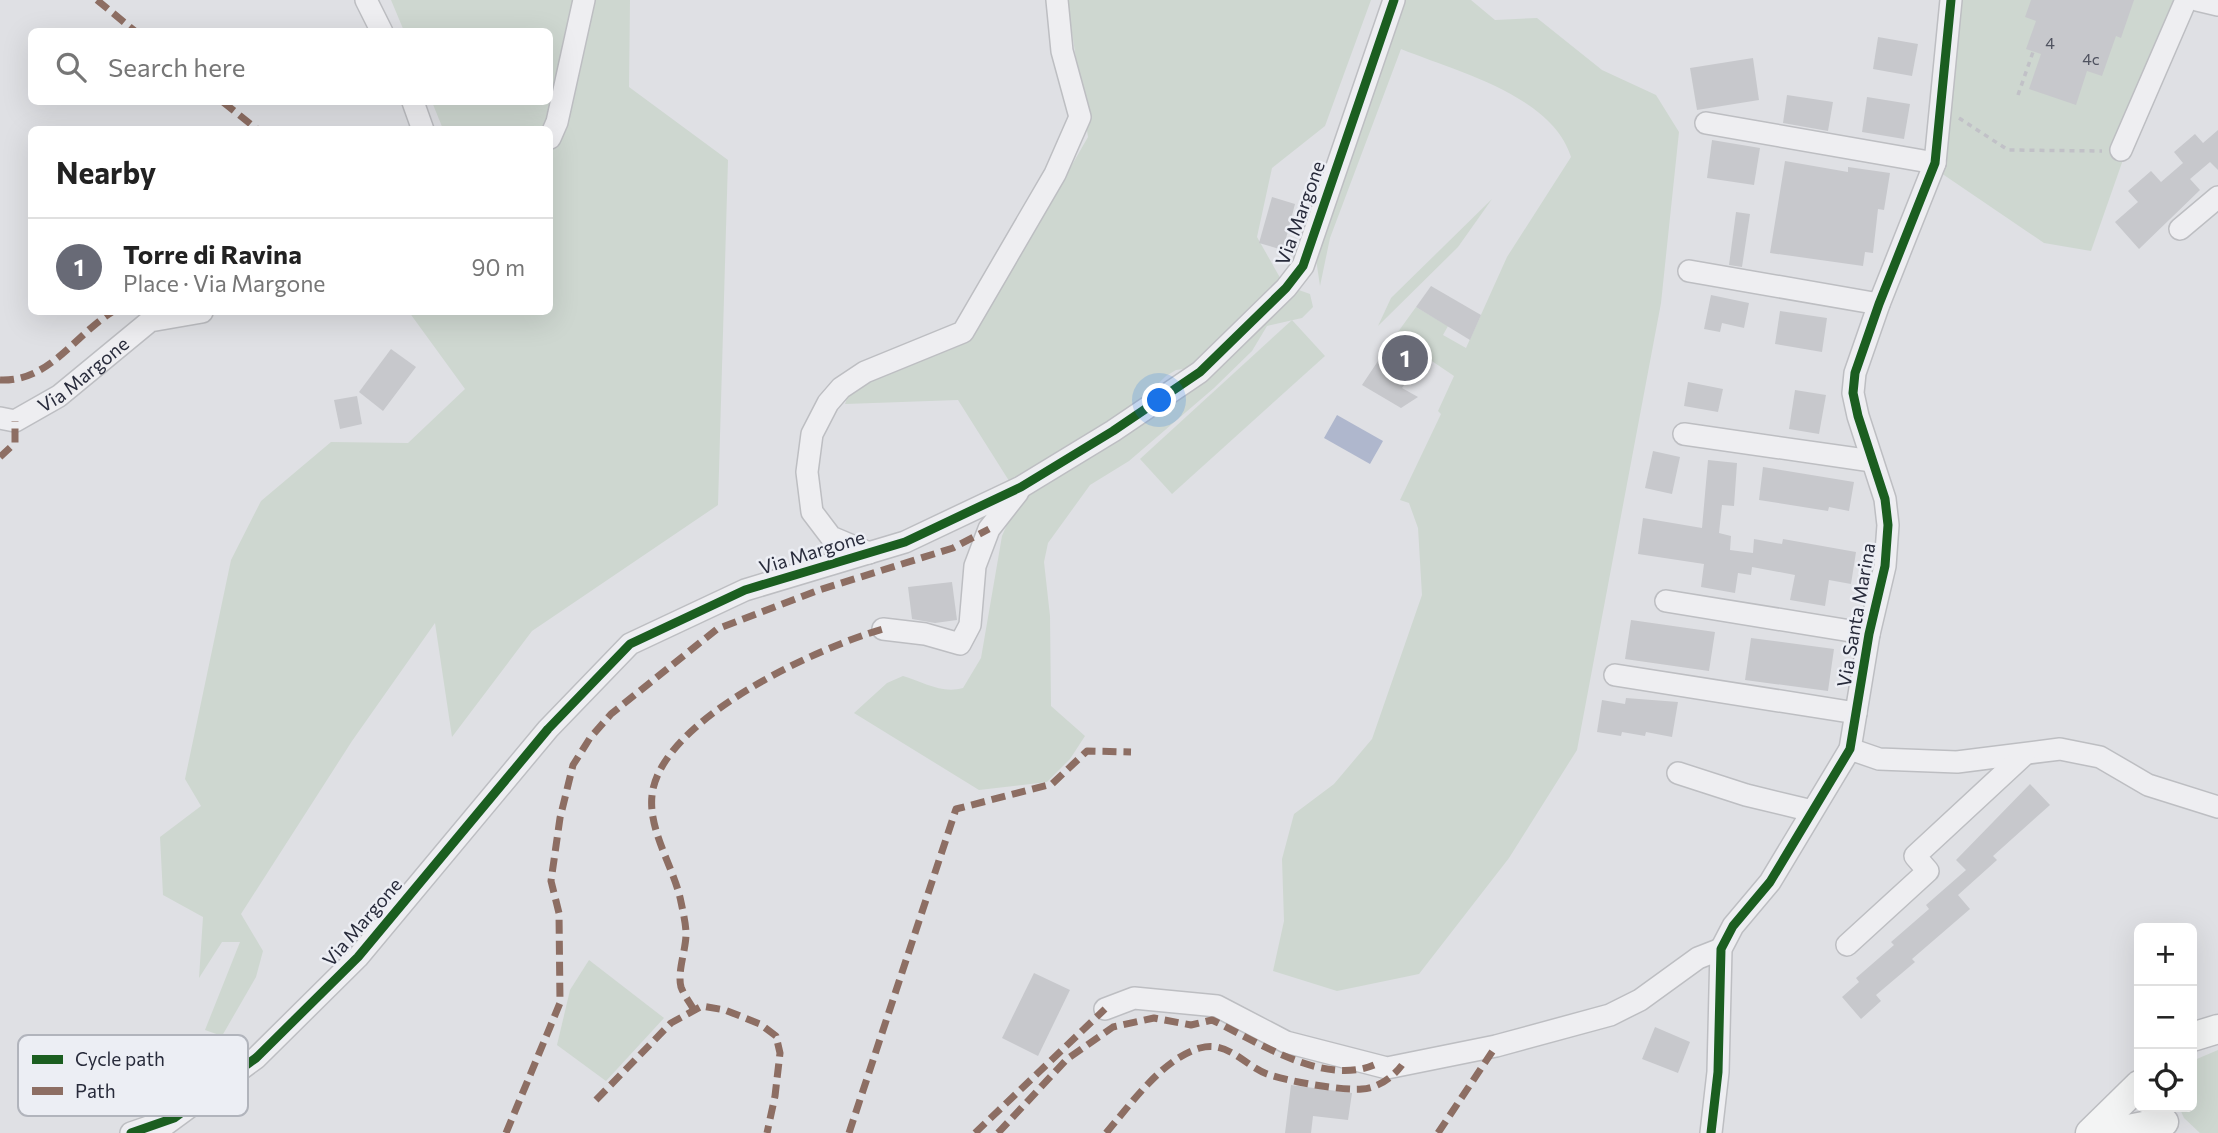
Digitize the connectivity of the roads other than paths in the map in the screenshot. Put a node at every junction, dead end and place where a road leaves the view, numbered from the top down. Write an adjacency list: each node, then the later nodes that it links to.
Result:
1 (366, 0): 9 (street)
2 (584, 0): 13 (street)
3 (1057, 0): 25 (street, Via Margone)
4 (1394, 0): 24 (street, Via Margone)
5 (1951, 0): 15 (street, Via Santa Marina)
6 (2186, 0): 14 (street)
7 (2197, 0): 8 (street)
8 (2218, 5)
9 (380, 28)
10 (414, 105): 12 (street)
11 (1706, 123): 15 (street)
12 (421, 126)
13 (553, 131)
14 (2122, 150)
15 (1935, 163): 19 (street, Via Santa Marina)
16 (2218, 197): 17 (street)
17 (2180, 229)
18 (1689, 271): 19 (street)
19 (1879, 303): 23 (street, Via Santa Marina)
20 (185, 315): 21 (street, Via Margone)
21 (0, 418)
22 (1684, 434): 23 (street)
23 (1872, 461): 28 (street, Via Santa Marina)
24 (1021, 487): 25 (street, Via Margone); 27 (street)
25 (869, 553): 41 (street, Via Margone)
26 (1666, 601): 28 (street, Via Santa Marina)
27 (883, 629)
28 (1869, 634): 30 (street, Via Santa Marina)
29 (1615, 675): 30 (street)
30 (1856, 713): 31 (street, Via Santa Marina)
31 (1850, 748): 32 (street); 35 (street, Via Santa Marina)
32 (2024, 755): 34 (street); 36 (street)
33 (1678, 773): 35 (street)
34 (2218, 807)
35 (1812, 811): 37 (street, Via Santa Marina)
36 (1847, 945)
37 (1721, 949): 38 (street); 48 (street, Via Santa Marina)
38 (1105, 1009)
39 (2218, 1030): 40 (main road)
40 (2197, 1036)
41 (248, 1064)
42 (2134, 1090): 49 (main road)
43 (177, 1116): 44 (street, Via Margone)
44 (174, 1118): 46 (street, Via Margone); 47 (street, Via Margone)
45 (2164, 1121): 50 (main road)
46 (131, 1133)
47 (155, 1133)
48 (1711, 1133)
49 (2090, 1133)
50 (2108, 1133)

